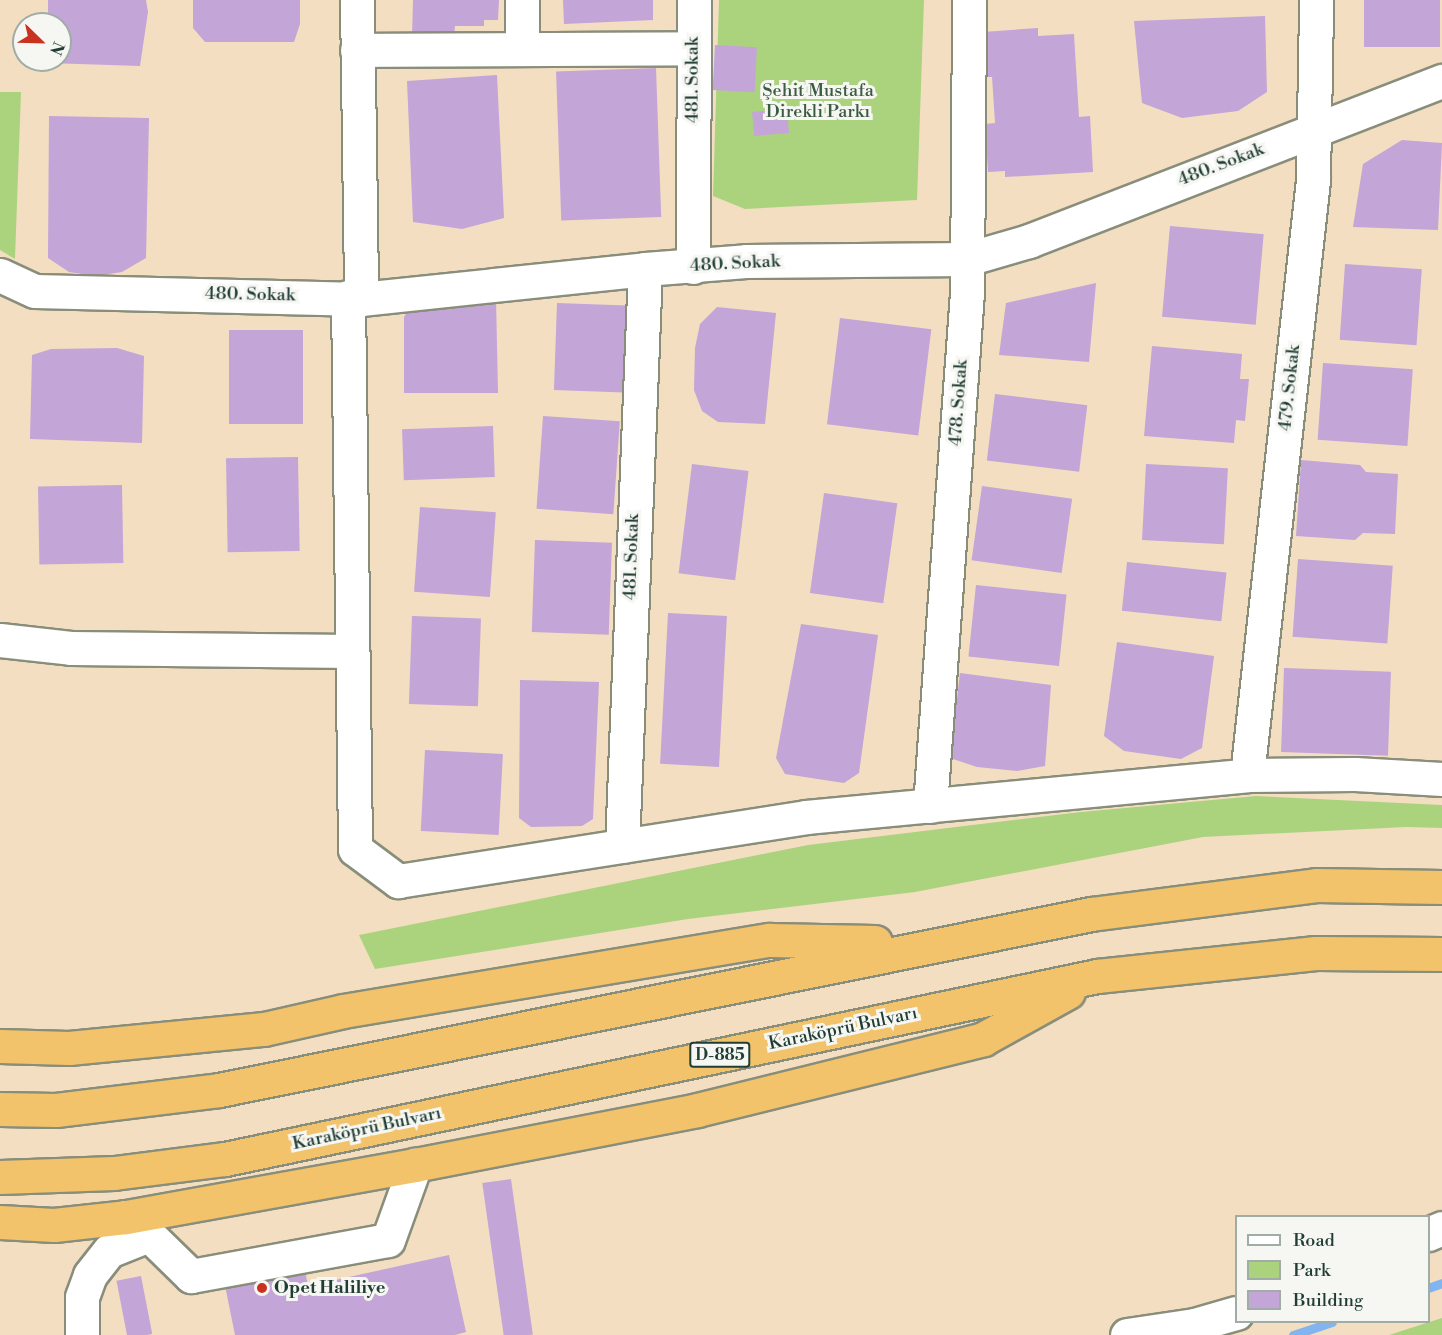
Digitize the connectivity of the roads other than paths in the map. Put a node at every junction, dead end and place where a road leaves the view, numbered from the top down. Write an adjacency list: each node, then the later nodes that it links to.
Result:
1 (357, 0): 8 (street)
2 (522, 0): 7 (street)
3 (694, 0): 6 (street, 481. Sokak)
4 (969, 0): 11 (street, 478. Sokak)
5 (1316, 0): 10 (street, 479. Sokak)
6 (693, 48): 7 (street); 12 (street, 481. Sokak)
7 (522, 49): 8 (street)
8 (357, 50): 15 (street)
9 (1442, 81): 10 (street, 480. Sokak)
10 (1315, 129): 11 (street, 480. Sokak); 18 (street, 479. Sokak)
11 (967, 259): 12 (street, 480. Sokak); 20 (street, 478. Sokak)
12 (693, 267): 13 (street, 480. Sokak)
13 (645, 269): 15 (street, 480. Sokak); 21 (street, 481. Sokak)
14 (0, 275): 15 (street, 480. Sokak)
15 (354, 298): 17 (street)
16 (0, 640): 17 (street)
17 (352, 651): 21 (street)
18 (1246, 775): 19 (street); 20 (street)
19 (1442, 779)
20 (930, 806): 21 (street)
21 (622, 846)
22 (1442, 887): 23 (highway)
23 (934, 944): 26 (highway); 27 (highway)
24 (1442, 954): 25 (highway, Karaköprü Bulvarı / D-885)
25 (1097, 976): 28 (highway); 29 (highway, Karaköprü Bulvarı / D-885)
26 (0, 1046)
27 (0, 1108)
28 (415, 1165): 31 (highway); 31 (street)
29 (0, 1177)
30 (0, 1222): 31 (highway)
31 (137, 1226): 33 (street)
32 (1235, 1313): 34 (street)
33 (82, 1335)
34 (1127, 1335)

